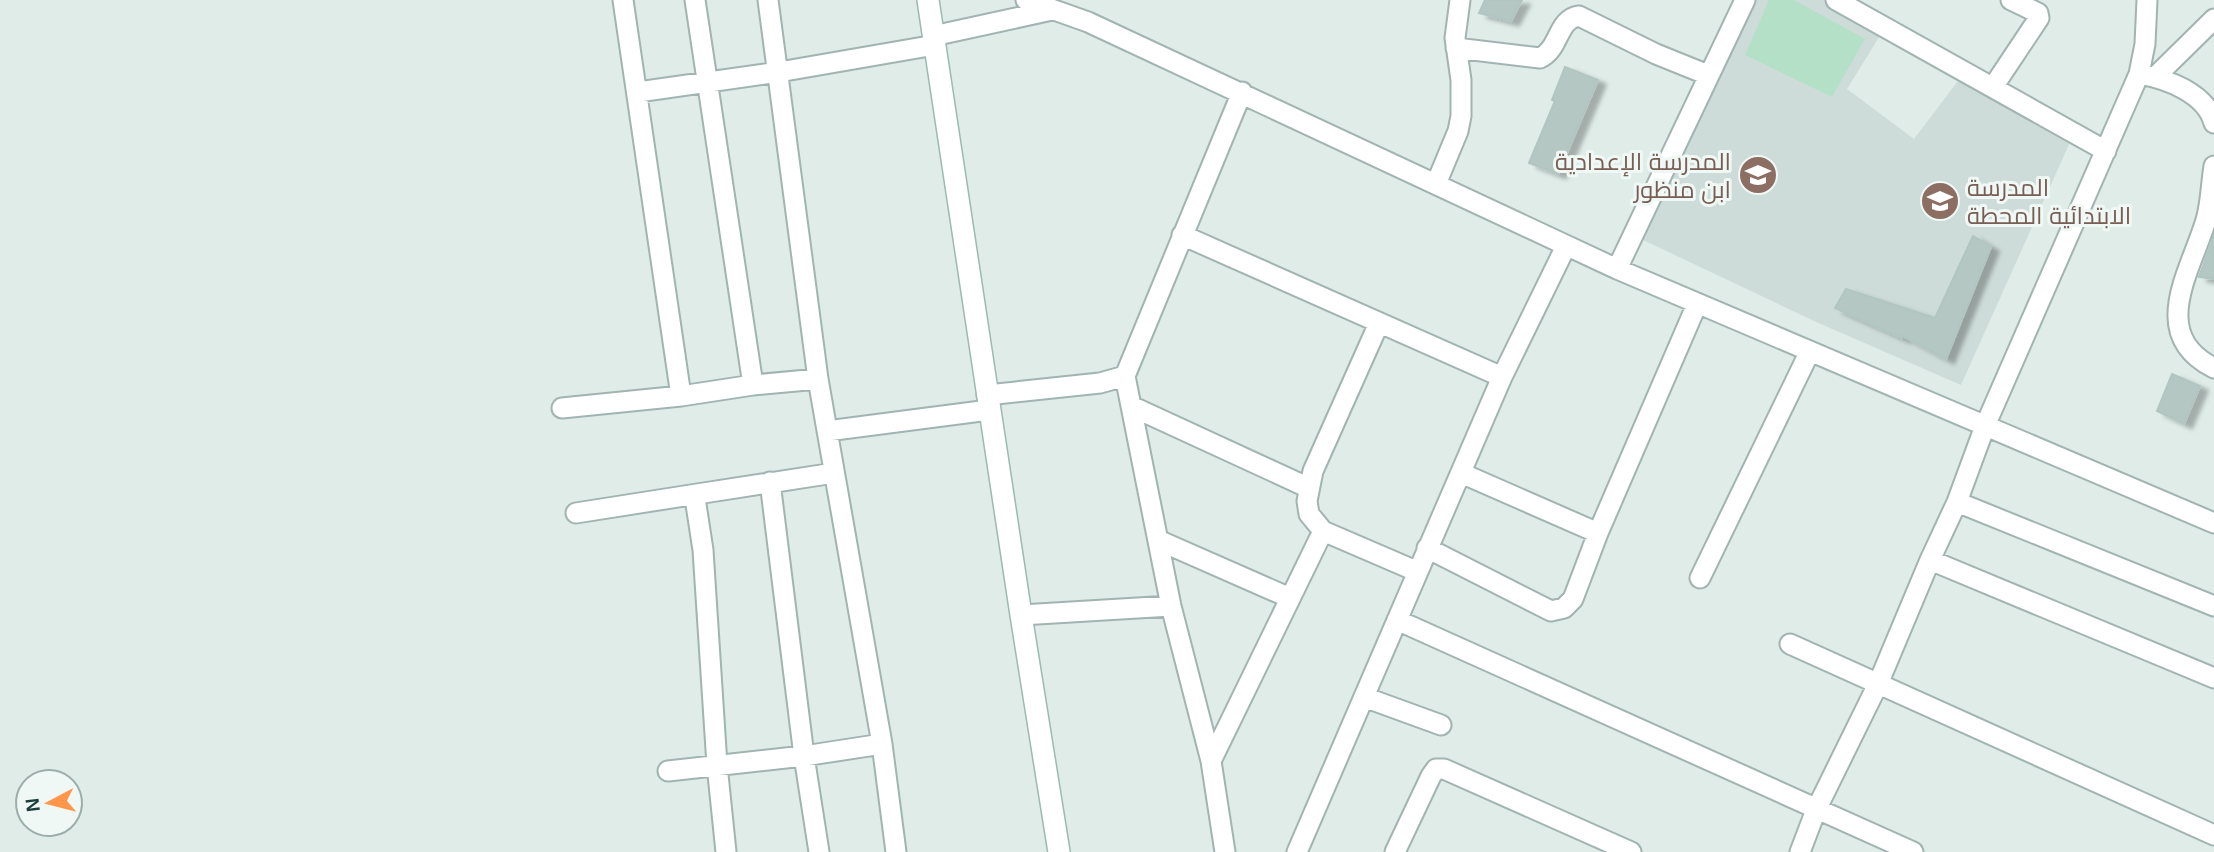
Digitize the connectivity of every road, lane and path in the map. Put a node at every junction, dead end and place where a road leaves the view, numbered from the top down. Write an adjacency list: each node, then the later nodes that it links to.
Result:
1 (623, 0): 20 (street)
2 (695, 0): 18 (street)
3 (768, 0): 15 (street)
4 (928, 0): 13 (main road)
5 (1026, 0): 11 (street)
6 (1460, 0): 14 (street)
7 (1745, 0): 16 (street)
8 (1836, 0): 19 (street)
9 (2011, 0): 19 (street)
10 (2147, 0): 17 (street)
11 (1059, 5): 13 (street); 21 (street)
12 (2214, 19): 17 (street)
13 (934, 41): 15 (street); 38 (main road)
14 (1457, 48): 16 (street); 25 (street)
15 (779, 72): 18 (street); 35 (street)
16 (1708, 75): 28 (street)
17 (2147, 76): 22 (street); 23 (street)
18 (707, 83): 20 (street); 36 (street)
19 (1993, 87): 23 (street)
20 (638, 92): 37 (street)
21 (1242, 92): 25 (street); 26 (street)
22 (2214, 123)
23 (2106, 151): 41 (street)
24 (2214, 166): 32 (street)
25 (1436, 184): 27 (street)
26 (1182, 235): 30 (street); 33 (street)
27 (1566, 246): 28 (street); 34 (street)
28 (1617, 269): 29 (street)
29 (1697, 304): 31 (street); 52 (street)
30 (1379, 323): 34 (street); 46 (street)
31 (1811, 351): 41 (street); 57 (street)
32 (2214, 368)
33 (1125, 376): 38 (street); 39 (street)
34 (1502, 377): 44 (street)
35 (818, 379): 36 (street); 42 (street)
36 (753, 385): 37 (street)
37 (681, 396): 40 (street)
38 (988, 402): 42 (street); 61 (main road)
39 (1131, 406): 46 (street); 53 (street)
40 (562, 408)
41 (1986, 426): 48 (street); 50 (street)
42 (827, 431): 43 (street)
43 (834, 473): 45 (street); 68 (street)
44 (1461, 474): 52 (street); 54 (street)
45 (770, 482): 47 (street); 69 (street)
46 (1309, 488): 51 (street)
47 (697, 494): 49 (street); 71 (street)
48 (1957, 502): 55 (street); 60 (street)
49 (576, 513)
50 (2211, 517)
51 (1323, 531): 56 (street); 58 (street)
52 (1598, 533): 54 (street)
53 (1158, 540): 58 (street); 59 (street)
54 (1427, 548): 56 (street)
55 (1930, 560): 64 (street); 65 (street)
56 (1416, 571): 62 (street)
57 (1700, 578)
58 (1290, 598): 70 (street)
59 (1171, 606): 61 (street); 70 (street)
60 (2214, 606)
61 (1021, 615): 78 (main road)
62 (1397, 620): 66 (street); 73 (street)
63 (1790, 643): 65 (street)
64 (2214, 678)
65 (1878, 684): 73 (street); 74 (street)
66 (1364, 697): 67 (street); 80 (street)
67 (1441, 725)
68 (881, 744): 69 (street); 77 (street)
69 (804, 756): 71 (street); 76 (street)
70 (1210, 761): 79 (street)
71 (716, 765): 72 (street); 75 (street)
72 (668, 771)
73 (1816, 810): 83 (street); 84 (street)
74 (2214, 835)
75 (726, 852)
76 (819, 852)
77 (896, 852)
78 (1059, 852)
79 (1225, 852)
80 (1297, 852)
81 (1395, 852): 82 (street)
82 (1632, 852)
83 (1800, 852)
84 (1913, 852)

